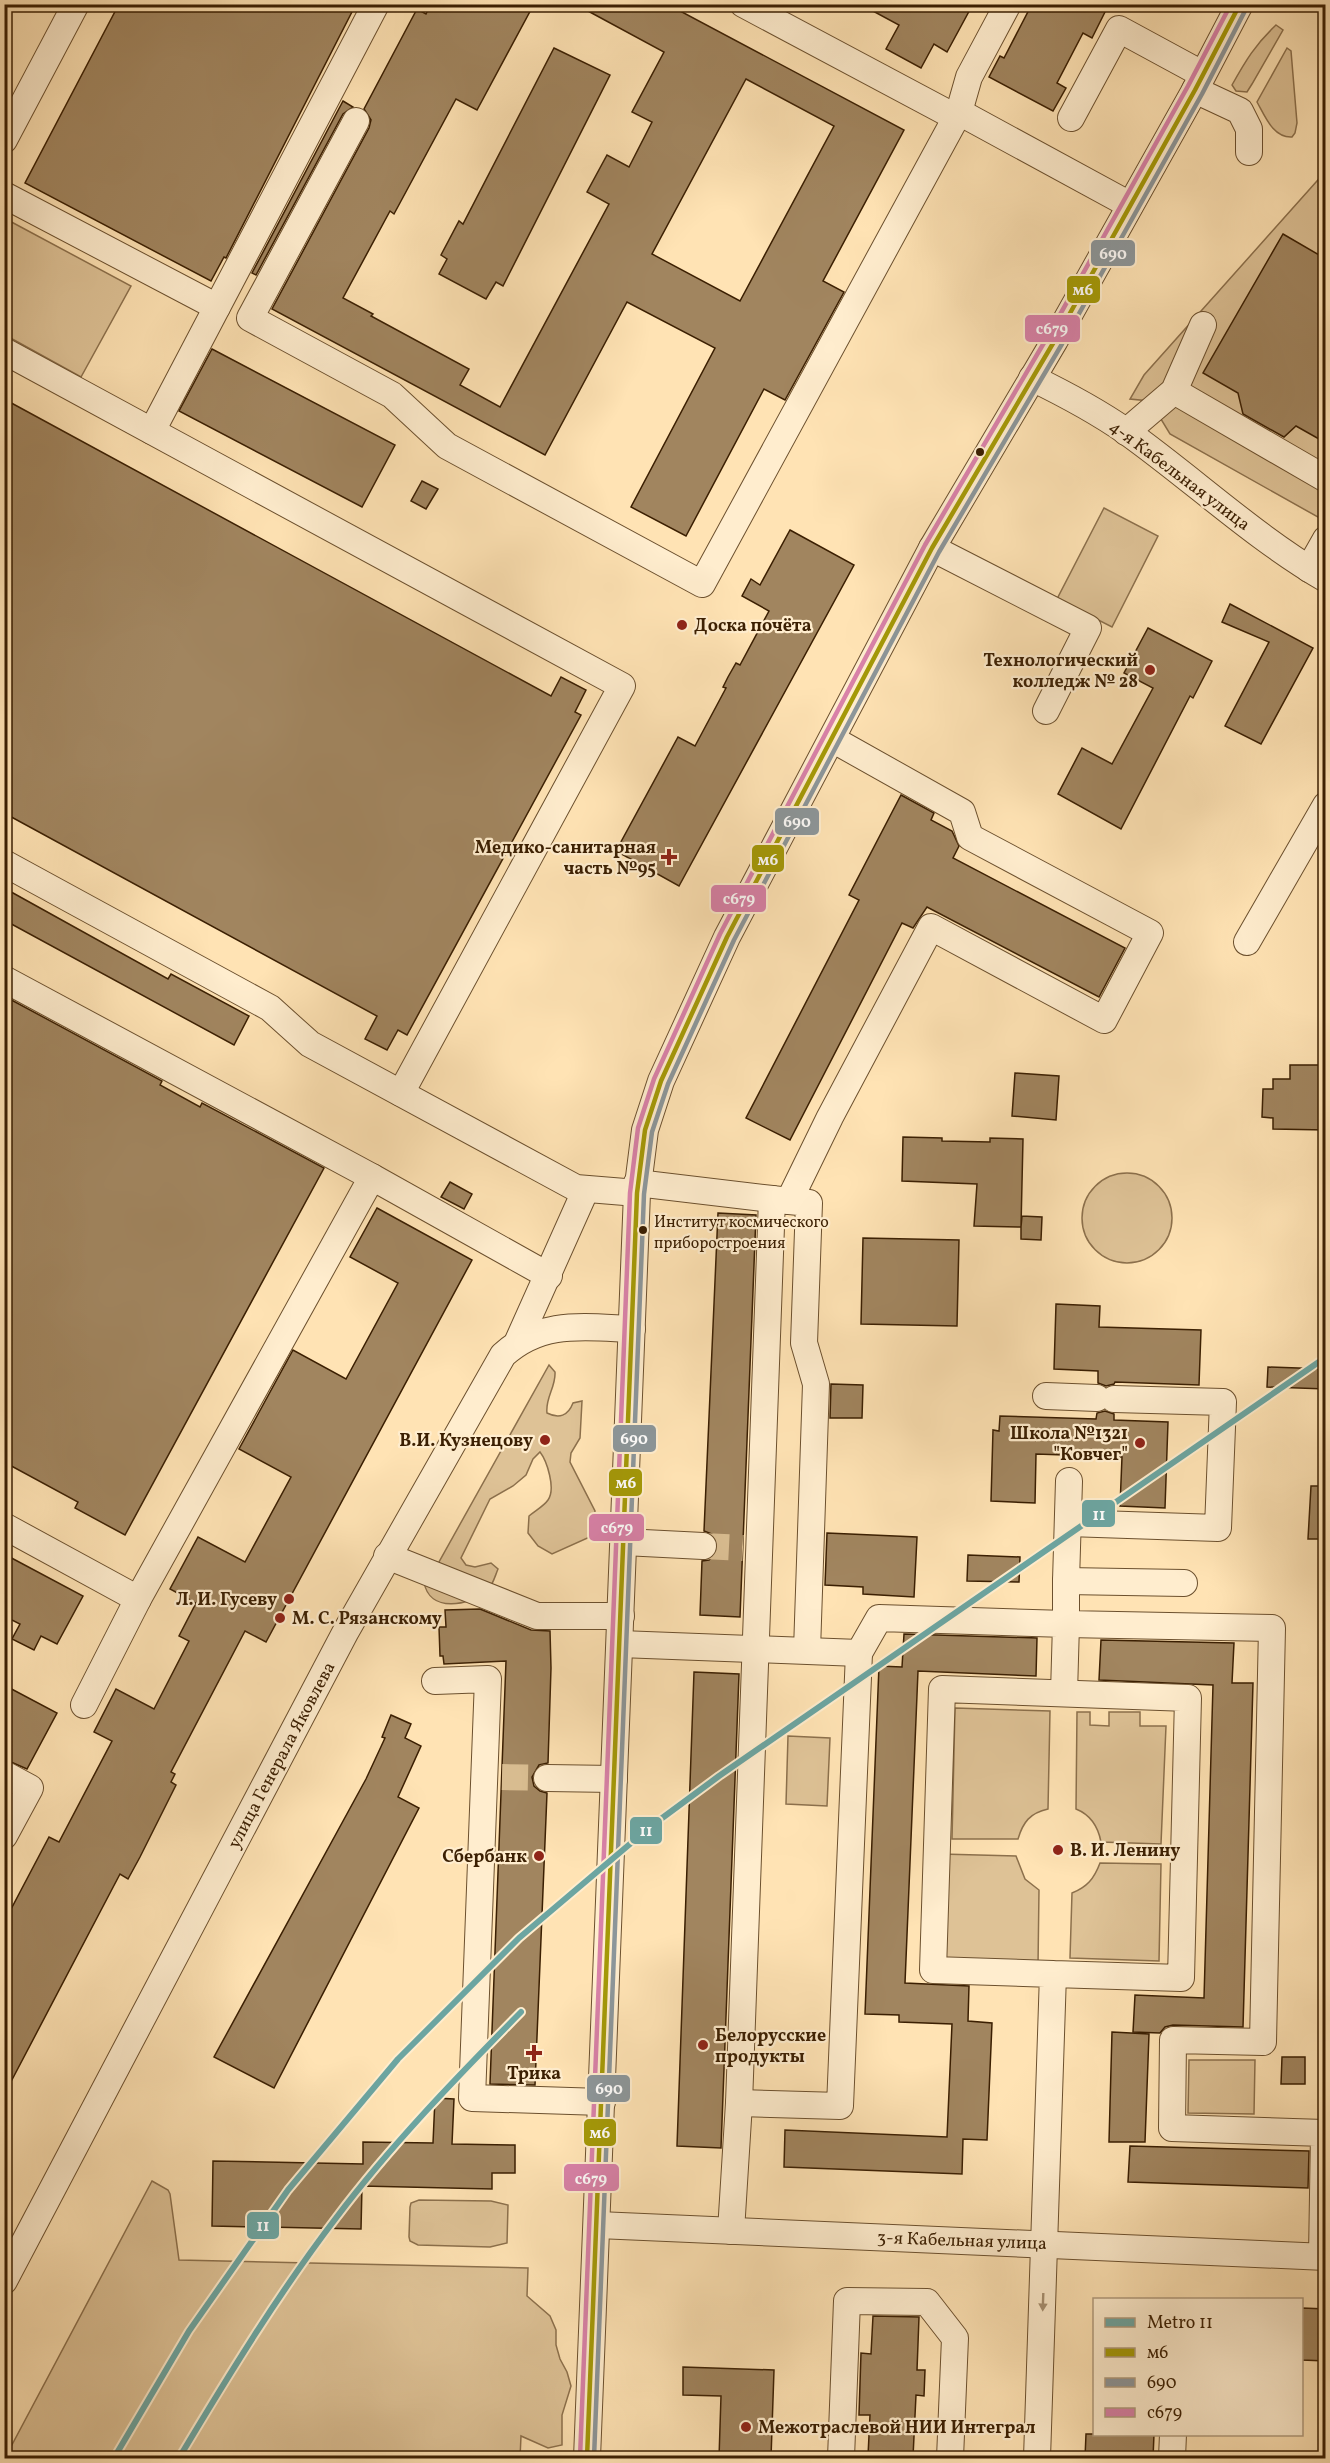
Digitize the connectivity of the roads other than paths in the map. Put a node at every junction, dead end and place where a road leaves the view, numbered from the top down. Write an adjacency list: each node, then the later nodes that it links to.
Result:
1 (76, 4): 10 (street)
2 (376, 4): 14 (street)
3 (743, 4): 7 (street)
4 (1008, 4): 7 (street)
5 (1240, 4): 6 (street)
6 (1199, 82): 8 (street); 11 (street); 13 (street)
7 (958, 115): 9 (street); 13 (street)
8 (1071, 118)
9 (356, 121)
10 (4, 140)
11 (1249, 153)
12 (4, 195): 14 (street)
13 (1130, 205): 17 (street)
14 (217, 307): 19 (street)
15 (1203, 325): 18 (street)
16 (4, 351): 19 (street)
17 (1032, 378): 20 (street, 4-я Кабельная улица); 23 (street)
18 (1174, 391): 20 (street); 21 (street)
19 (152, 431): 31 (street)
20 (1126, 432): 24 (street, 4-я Кабельная улица)
21 (1326, 479)
22 (1326, 539): 24 (street)
23 (932, 548): 25 (street); 26 (street)
24 (1317, 574)
25 (1046, 711)
26 (832, 739): 33 (street); 35 (street)
27 (1326, 805): 29 (street)
28 (4, 863): 31 (street)
29 (1246, 942)
30 (4, 978): 32 (street)
31 (400, 1093): 34 (street)
32 (372, 1177): 36 (street); 48 (street)
33 (637, 1188): 34 (street); 35 (street); 37 (street)
34 (586, 1189): 36 (street)
35 (780, 1200): 52 (street); 53 (street)
36 (549, 1276): 38 (street)
37 (632, 1329): 38 (street, улица Генерала Яковлева); 43 (street)
38 (518, 1341): 45 (street, улица Генерала Яковлева)
39 (1046, 1396): 41 (street)
40 (1069, 1482): 41 (street)
41 (1068, 1523): 46 (street)
42 (4, 1526): 48 (street)
43 (624, 1542): 44 (street); 49 (street)
44 (703, 1546)
45 (387, 1556): 49 (street); 69 (street, улица Генерала Яковлева)
46 (1066, 1581): 47 (street); 50 (street)
47 (1184, 1583)
48 (138, 1599): 57 (street)
49 (621, 1617): 51 (street)
50 (1066, 1624): 54 (street); 56 (street); 68 (street)
51 (620, 1644): 52 (street); 60 (street)
52 (755, 1648): 53 (street); 64 (street)
53 (807, 1650): 54 (street)
54 (859, 1653): 64 (street)
55 (435, 1681): 63 (street)
56 (1064, 1693): 62 (street); 62 (street)
57 (84, 1705)
58 (4, 1774): 61 (street)
59 (547, 1778): 60 (street)
60 (614, 1779): 63 (street)
61 (4, 1836)
62 (1053, 1974): 67 (street)
63 (602, 2102): 65 (street)
64 (739, 2103): 66 (street)
65 (598, 2225): 66 (street, 3-я Кабельная улица); 71 (street)
66 (731, 2231): 67 (street, 3-я Кабельная улица)
67 (1044, 2243): 68 (street, 3-я Кабельная улица); 74 (street, one-way to 74)
68 (1324, 2257)
69 (4, 2281)
70 (1173, 2436): 75 (street)
71 (587, 2458)
72 (841, 2458): 73 (street)
73 (950, 2458)
74 (1037, 2458)
75 (1172, 2458)

